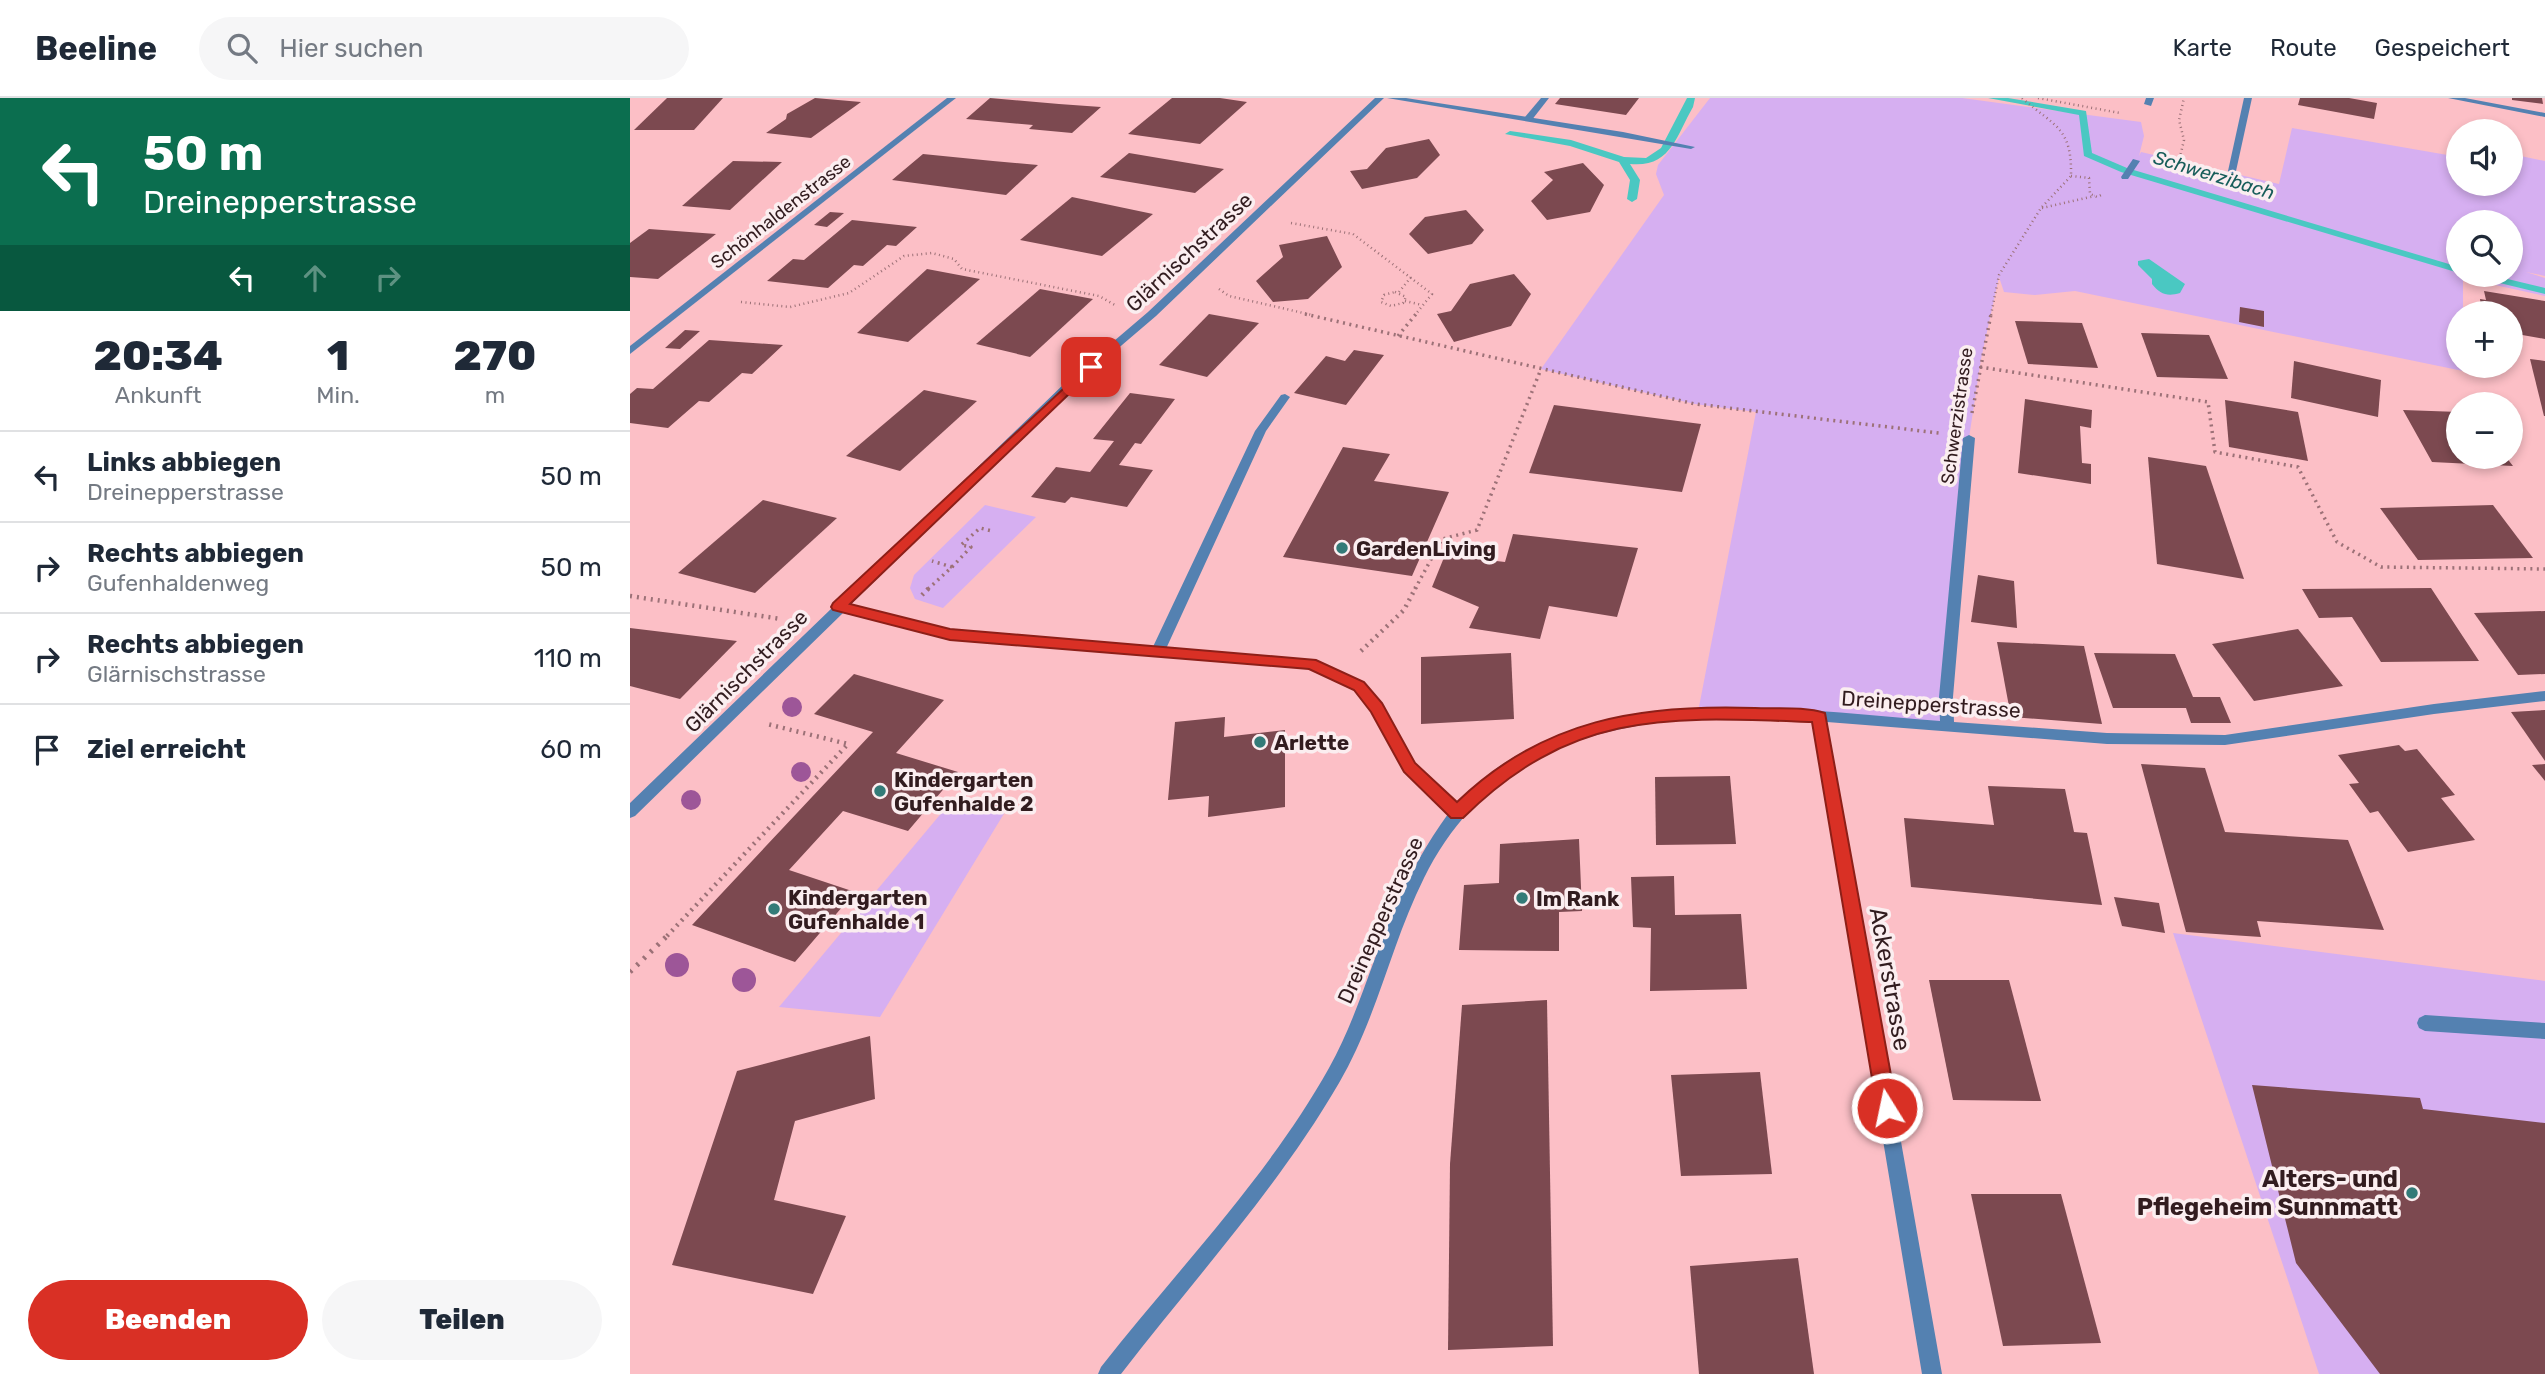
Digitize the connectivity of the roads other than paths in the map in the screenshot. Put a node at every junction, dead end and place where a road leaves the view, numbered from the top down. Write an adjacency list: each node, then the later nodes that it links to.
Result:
1 (952, 98): 13 (street, Schönhaldenstrasse)
2 (1380, 98): 16 (street, Glärnischstrasse)
3 (1391, 98): 8 (street)
4 (1545, 98): 8 (street)
5 (2249, 98): 11 (street)
6 (2452, 98): 7 (street)
7 (2545, 115)
8 (1528, 119): 9 (street)
9 (1691, 147)
10 (2136, 161): 12 (street)
11 (2232, 171)
12 (2125, 177)
13 (630, 351)
14 (1285, 397): 17 (street)
15 (1969, 438): 20 (street, Schwerzistrasse)
16 (838, 607): 17 (street); 21 (street, Glärnischstrasse)
17 (1158, 651): 22 (street)
18 (2545, 696): 20 (street, Dreinepperstrasse)
19 (1819, 717): 20 (street, Dreinepperstrasse); 22 (street, Dreinepperstrasse); 26 (street, Ackerstrasse)
20 (1947, 727)
21 (630, 812)
22 (1457, 813): 25 (street, Dreinepperstrasse)
23 (2425, 1023): 24 (street)
24 (2545, 1031)
25 (1108, 1374)
26 (1932, 1374)

